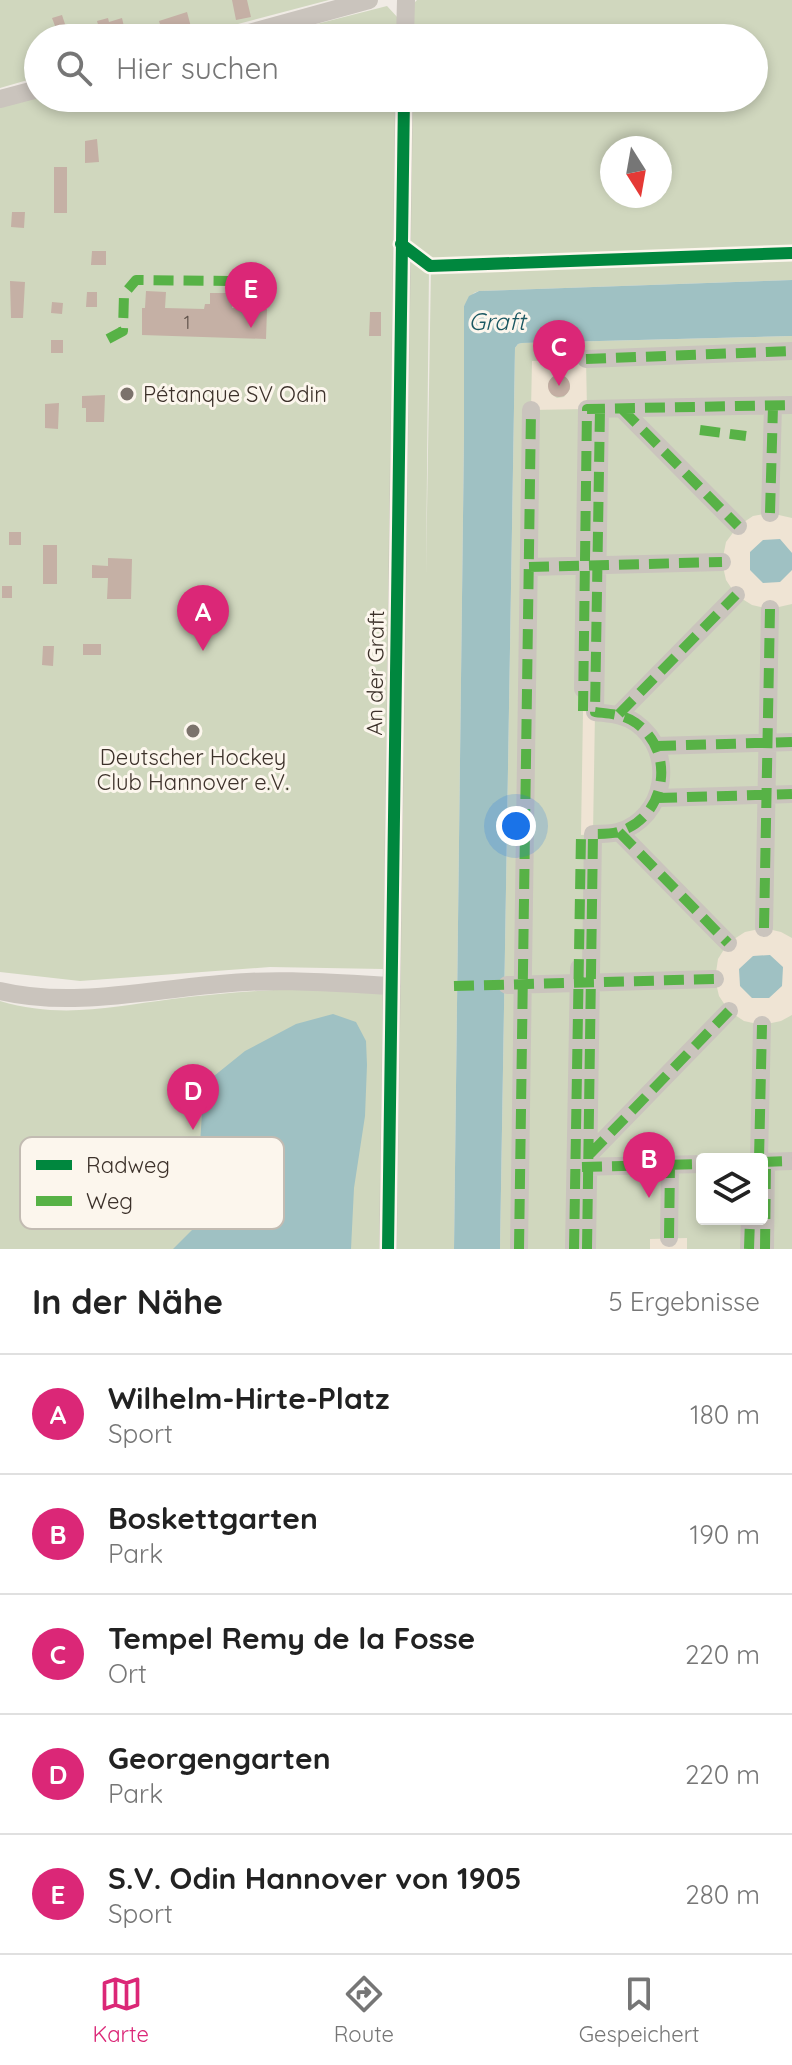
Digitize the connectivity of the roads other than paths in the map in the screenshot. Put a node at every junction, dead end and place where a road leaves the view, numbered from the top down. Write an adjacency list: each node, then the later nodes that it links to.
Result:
1 (369, 0): 3 (street)
2 (406, 0): 4 (street)
3 (282, 24)
4 (405, 24)
5 (24, 93): 6 (street)
6 (0, 99)
7 (404, 112): 35 (street, An der Graft)
8 (792, 351): 9 (street)
9 (586, 359)
10 (783, 406): 11 (street); 13 (street)
11 (622, 409): 14 (street); 16 (street)
12 (531, 410): 17 (street)
13 (770, 513)
14 (738, 526)
15 (722, 562): 16 (street)
16 (591, 565): 17 (street); 20 (street); 21 (street)
17 (529, 567): 34 (street)
18 (736, 595): 21 (street)
19 (770, 609): 22 (street)
20 (583, 711)
21 (619, 714): 24 (street)
22 (767, 742): 23 (street); 24 (street); 26 (street)
23 (792, 742)
24 (656, 746): 27 (street)
25 (792, 794): 26 (street)
26 (766, 795): 27 (street); 30 (street)
27 (657, 798): 28 (street)
28 (619, 832): 31 (street); 33 (street)
29 (581, 835): 33 (street)
30 (764, 928)
31 (728, 943)
32 (715, 979): 33 (street)
33 (585, 982): 34 (street); 42 (street)
34 (515, 984): 49 (street)
35 (392, 986): 36 (street); 48 (street, An der Graft)
36 (0, 991)
37 (729, 1011): 42 (street)
38 (762, 1025): 39 (street)
39 (762, 1153)
40 (768, 1161): 41 (street)
41 (792, 1161)
42 (584, 1163): 44 (street); 50 (street); 51 (street)
43 (696, 1164): 44 (street)
44 (670, 1165): 47 (street)
45 (750, 1225): 52 (street)
46 (764, 1225): 53 (street)
47 (669, 1238)
48 (388, 1249)
49 (519, 1249)
50 (574, 1249)
51 (587, 1249)
52 (749, 1249)
53 (765, 1249)

